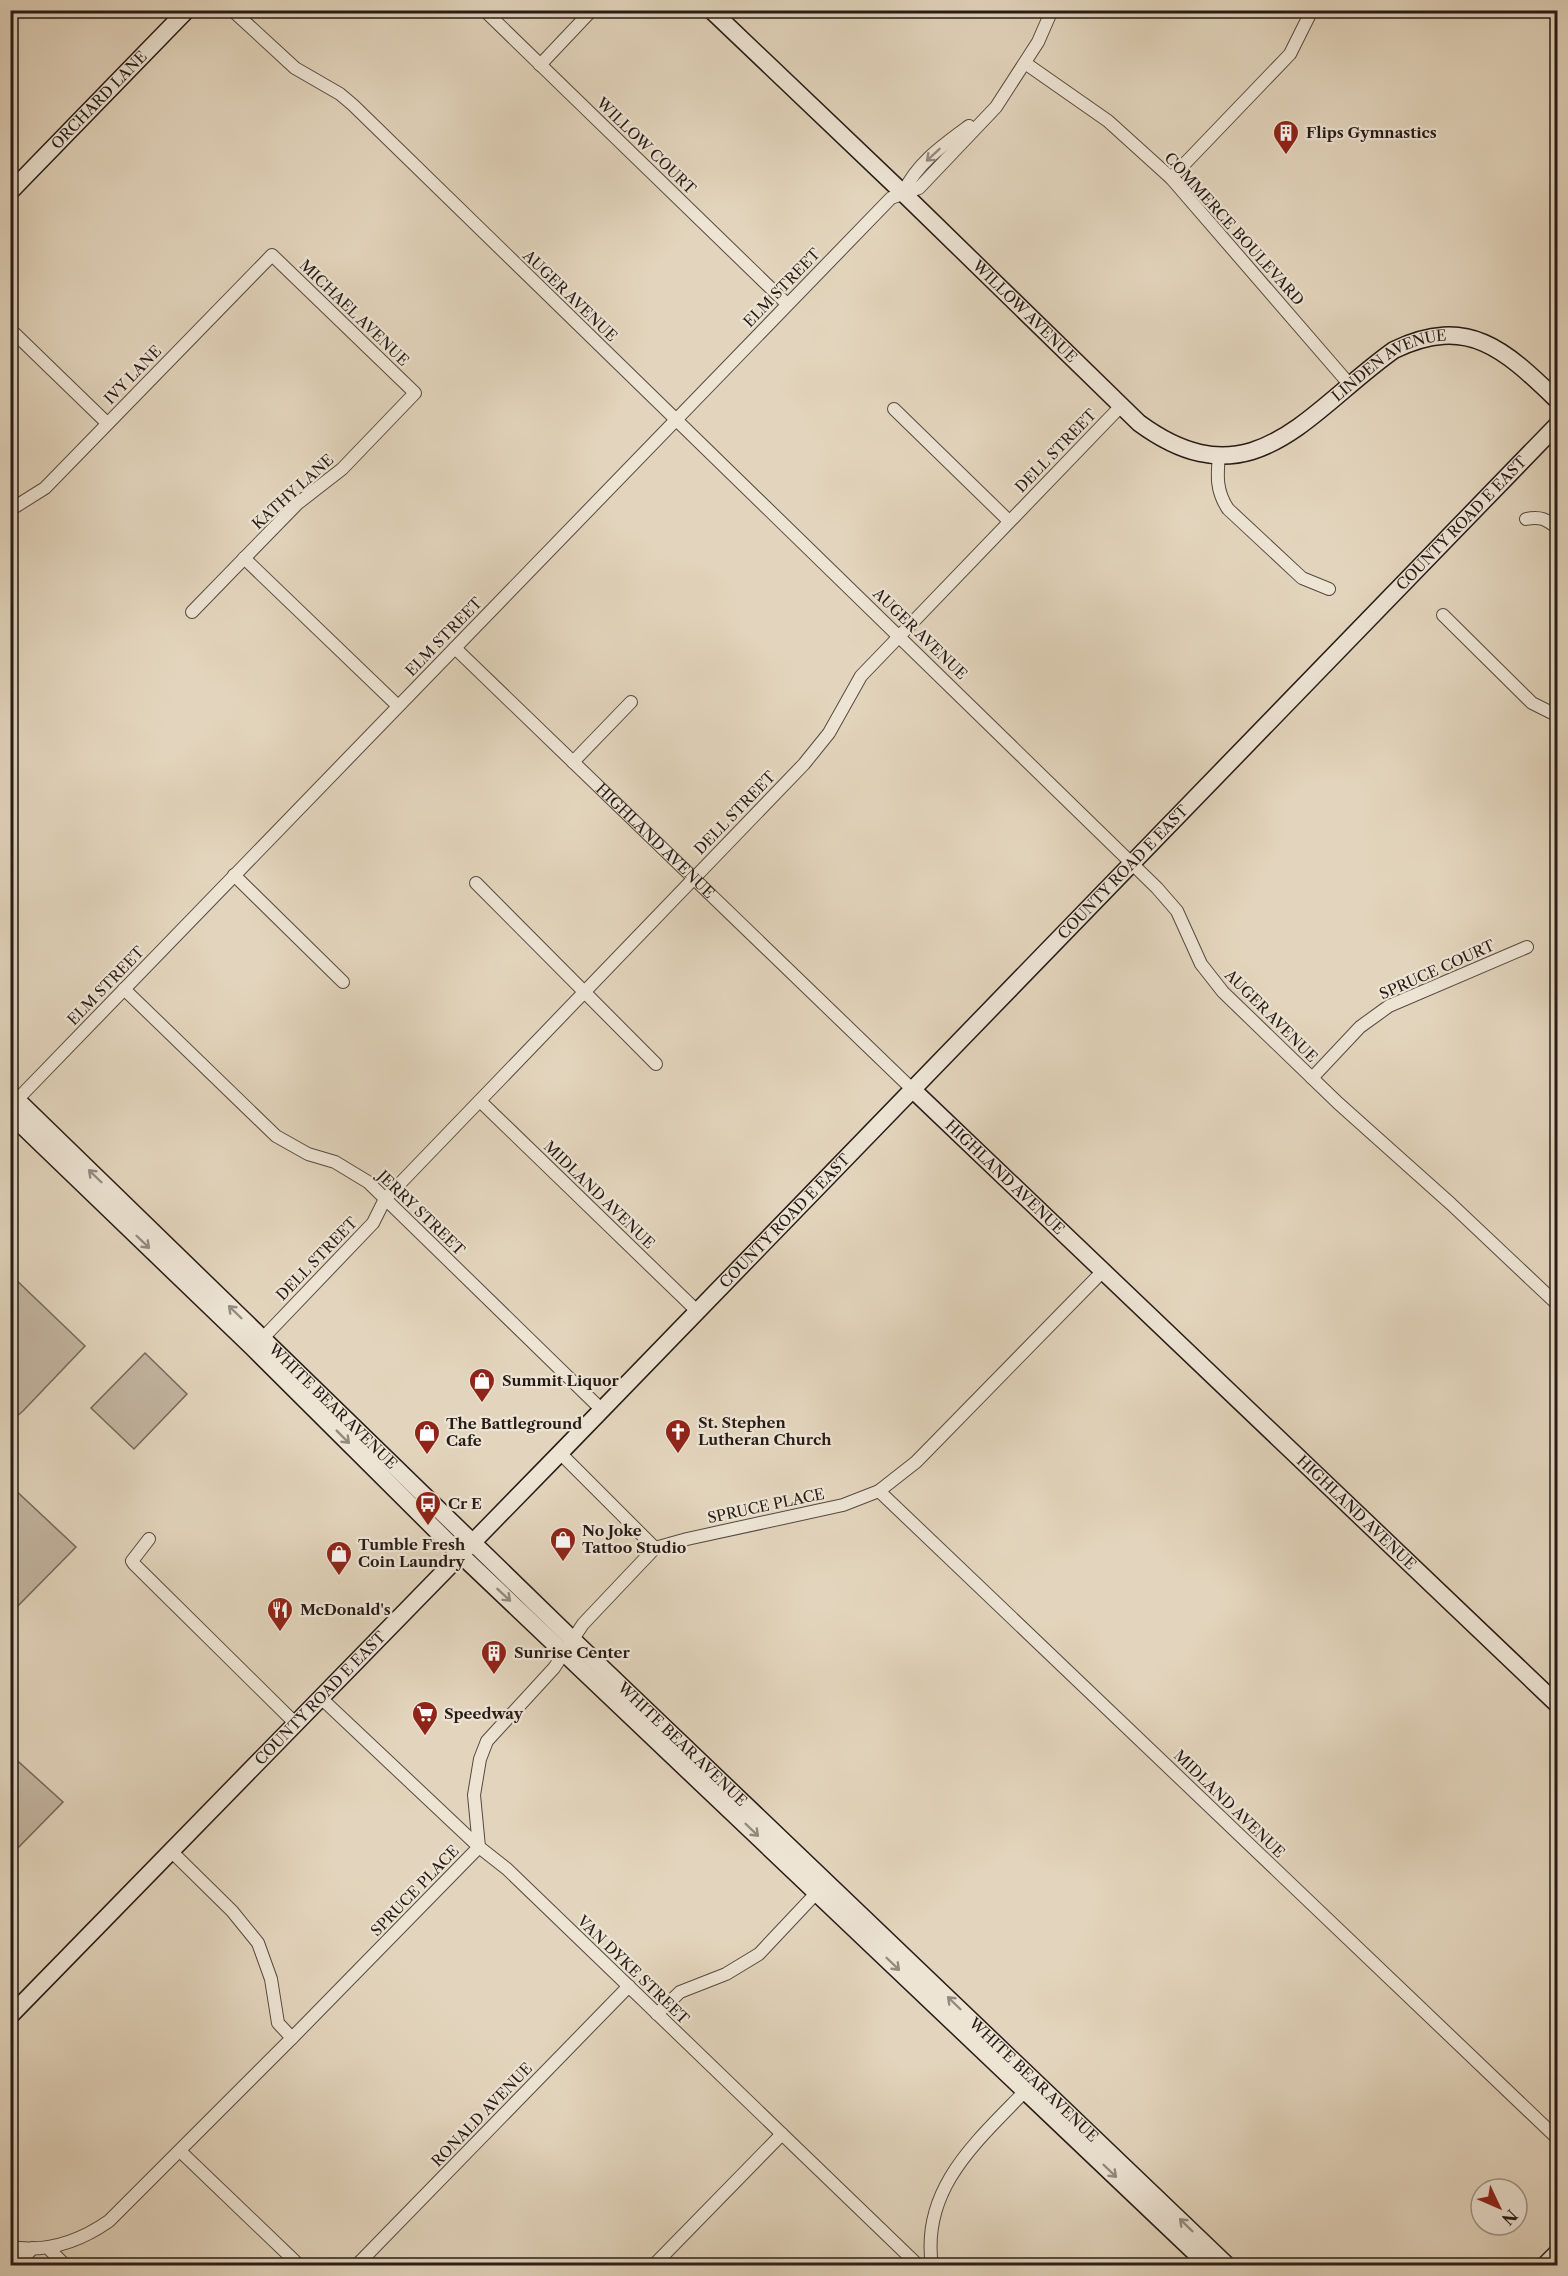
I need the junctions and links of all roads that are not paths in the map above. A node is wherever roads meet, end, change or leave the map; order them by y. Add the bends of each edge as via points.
1 (187, 10) edge
2 (232, 10) edge
3 (484, 10) edge
4 (592, 10) edge
5 (711, 10) edge
6 (1052, 10) edge
7 (1312, 10) edge
8 (1025, 63) junction
9 (540, 65) junction
10 (1171, 178) junction
11 (10, 192) edge
12 (903, 193) junction
13 (272, 255) joint
14 (788, 304) junction
15 (10, 329) edge
16 (1350, 385) junction
17 (415, 393) joint
18 (1557, 401) edge
19 (1121, 406) junction
20 (894, 409) dead end
21 (676, 419) junction
22 (108, 423) junction
23 (1557, 424) edge
24 (1219, 455) junction
25 (10, 510) edge
26 (1526, 519) dead end
27 (1009, 521) junction
28 (1557, 529) edge
29 (244, 558) junction
30 (1329, 589) dead end
31 (192, 612) dead end
32 (1443, 615) dead end
33 (900, 635) junction
34 (454, 648) junction
35 (631, 702) dead end
36 (398, 706) junction
37 (1557, 716) edge
38 (573, 762) junction
39 (1131, 862) junction
40 (234, 875) junction
41 (693, 878) junction
42 (476, 883) dead end
43 (1527, 947) dead end
44 (343, 982) dead end
45 (124, 989) junction
46 (585, 992) junction
47 (656, 1064) dead end
48 (1312, 1078) junction
49 (912, 1089) junction
50 (480, 1101) junction
51 (12, 1103) edge
52 (385, 1199) junction
53 (1102, 1272) junction
54 (1557, 1305) edge
55 (697, 1311) junction
56 (262, 1339) junction
57 (602, 1410) junction
58 (560, 1453) junction
59 (879, 1491) junction
60 (149, 1539) dead end
61 (473, 1542) junction
62 (655, 1548) junction
63 (461, 1555) junction
64 (568, 1645) junction
65 (322, 1699) junction
66 (1557, 1705) edge
67 (296, 1724) junction
68 (479, 1847) junction
69 (171, 1851) junction
70 (822, 1887) junction
71 (629, 1986) junction
72 (657, 2014) junction
73 (10, 2016) edge
74 (292, 2038) junction
75 (1031, 2086) junction
76 (782, 2134) junction
77 (1557, 2139) edge
78 (180, 2151) junction
79 (10, 2247) edge
80 (33, 2248) junction
81 (48, 2248) junction
82 (1557, 2252) edge
83 (16, 2265) edge
84 (66, 2265) edge
85 (300, 2265) edge
86 (356, 2265) edge
87 (653, 2265) edge
88 (920, 2265) edge
89 (932, 2265) edge
90 (1209, 2265) edge
91 (1228, 2265) edge
92 (1544, 2265) edge

1 - 11 main road, ORCHARD LANE
2 - 21 street, AUGER AVENUE via 295,68 353,105
3 - 9 street, WILLOW COURT
4 - 9 street
5 - 12 main road, WILLOW AVENUE
6 - 8 street, ELM STREET
7 - 10 street via 1301,38 1284,61
8 - 10 street, COMMERCE BOULEVARD via 1108,121
8 - 12 street, ELM STREET via 996,106 934,152 910,178
9 - 14 street, WILLOW COURT
10 - 16 street, COMMERCE BOULEVARD
12 - 14 street, ELM STREET via 891,198
12 - 19 main road, WILLOW AVENUE
13 - 17 street, MICHAEL AVENUE
13 - 22 street, IVY LANE
14 - 21 street, ELM STREET
15 - 22 street
16 - 18 main road, LINDEN AVENUE via 1408,343 1458,336 1509,355
16 - 24 main road, LINDEN AVENUE via 1290,435 1256,450
17 - 29 street, KATHY LANE via 342,468 297,504
19 - 24 main road, WILLOW AVENUE via 1168,443
19 - 27 street, DELL STREET
20 - 27 street
21 - 33 street, AUGER AVENUE
21 - 34 street, ELM STREET
22 - 25 street, IVY LANE via 45,488
23 - 39 main road, COUNTY ROAD E EAST
24 - 30 street via 1217,481 1220,498 1228,508 1302,578
26 - 28 street via 1550,521
27 - 33 street, DELL STREET
29 - 31 street, KATHY LANE
29 - 36 street
32 - 37 street via 1532,703
33 - 39 street, AUGER AVENUE
33 - 41 street, DELL STREET via 861,676 817,750
34 - 36 street, ELM STREET
34 - 38 street, HIGHLAND AVENUE
35 - 38 street
36 - 40 street, ELM STREET
38 - 41 street, HIGHLAND AVENUE
39 - 48 street, AUGER AVENUE via 1177,911 1201,964 1223,992
39 - 49 main road, COUNTY ROAD E EAST
40 - 44 street
40 - 45 street, ELM STREET
41 - 46 street, DELL STREET
41 - 49 street, HIGHLAND AVENUE
42 - 46 street
43 - 48 street, SPRUCE COURT via 1389,1006 1371,1017
45 - 51 street, ELM STREET
45 - 52 street, JERRY STREET via 276,1136 352,1171
46 - 47 street
46 - 50 street, DELL STREET
48 - 54 street, AUGER AVENUE
49 - 53 main road, HIGHLAND AVENUE
49 - 55 main road, COUNTY ROAD E EAST
50 - 52 street, DELL STREET
50 - 55 street, MIDLAND AVENUE
56 -> 51 main road, WHITE BEAR AVENUE
51 -> 63 main road, WHITE BEAR AVENUE
52 - 56 street, DELL STREET via 373,1223
52 - 57 street, JERRY STREET
53 - 59 street, SPRUCE PLACE via 916,1462
53 - 66 main road, HIGHLAND AVENUE
55 - 57 main road, COUNTY ROAD E EAST
56 - 61 main road, WHITE BEAR AVENUE
57 - 58 main road, COUNTY ROAD E EAST
58 - 61 main road, COUNTY ROAD E EAST
58 - 62 street
59 - 62 street, SPRUCE PLACE via 843,1505
59 - 77 street, MIDLAND AVENUE
60 - 67 street via 136,1553 134,1564
61 - 63 main road, COUNTY ROAD E EAST
61 - 64 main road, WHITE BEAR AVENUE
62 - 64 street, SPRUCE PLACE
63 -> 64 main road, WHITE BEAR AVENUE
63 - 65 main road, COUNTY ROAD E EAST
64 - 68 street, SPRUCE PLACE via 554,1668 487,1741 474,1795
64 - 70 main road, WHITE BEAR AVENUE
65 - 67 main road, COUNTY ROAD E EAST
65 - 68 street, VAN DYKE STREET
67 - 69 main road, COUNTY ROAD E EAST
68 - 71 street, VAN DYKE STREET
68 - 74 street, SPRUCE PLACE
69 - 73 main road, COUNTY ROAD E EAST
69 - 74 street via 232,1911 258,1943 271,1979 278,2023
70 - 72 street via 759,1954 726,1974 680,1992
70 - 75 main road, WHITE BEAR AVENUE
71 - 72 street, VAN DYKE STREET
71 - 86 street, RONALD AVENUE
72 - 76 street, VAN DYKE STREET
74 - 78 street, SPRUCE PLACE
75 - 89 street via 965,2154 946,2182 933,2219
75 -> 90 main road, WHITE BEAR AVENUE
91 -> 75 main road, WHITE BEAR AVENUE
76 - 87 street
76 - 88 street, VAN DYKE STREET
78 - 81 street, SPRUCE PLACE via 101,2226 76,2241
78 - 85 street
79 - 80 street, SPRUCE PLACE
80 - 81 street, SPRUCE PLACE
80 - 83 street
81 - 84 street
82 - 92 main road

